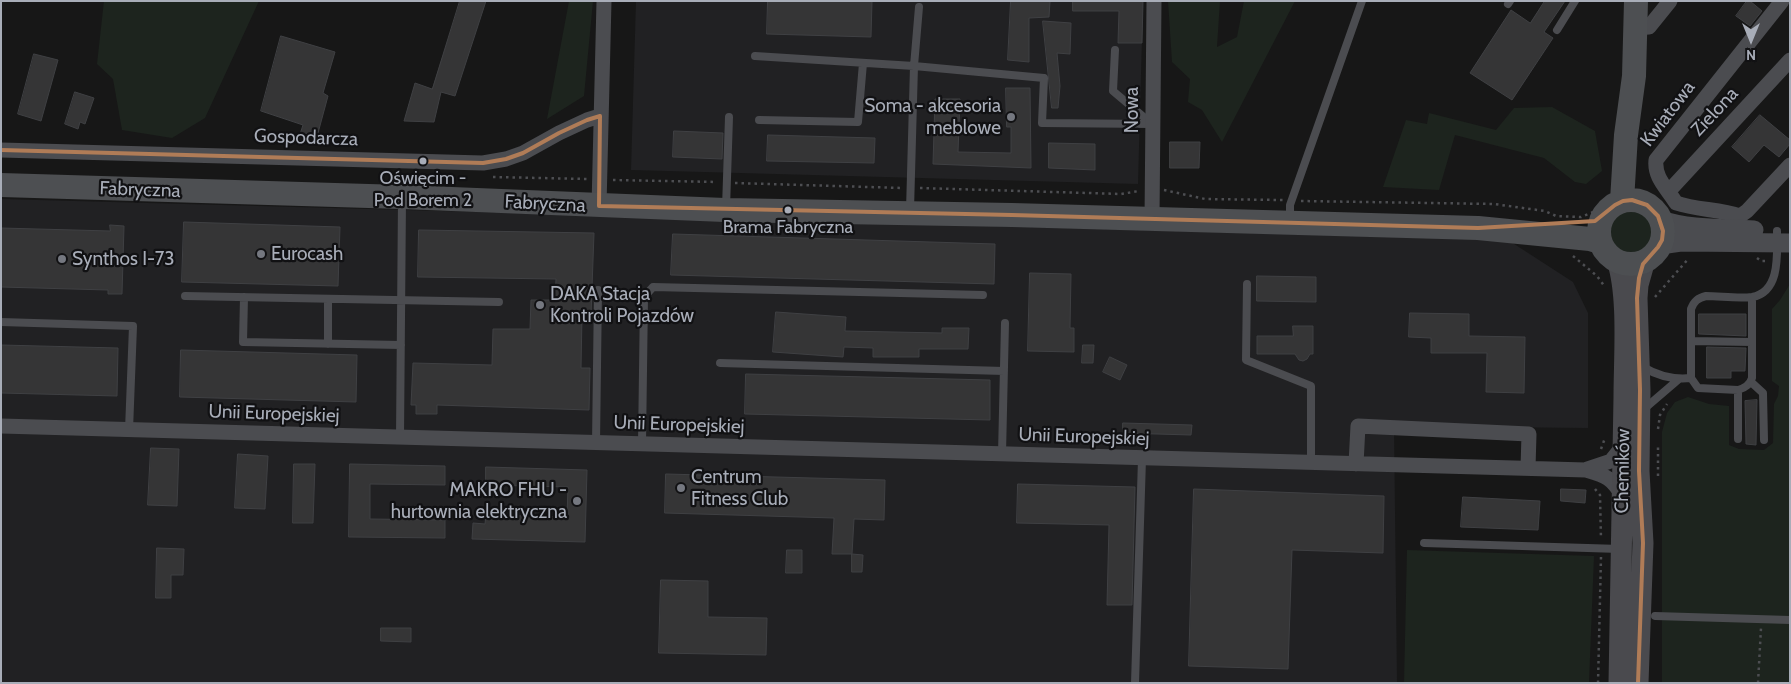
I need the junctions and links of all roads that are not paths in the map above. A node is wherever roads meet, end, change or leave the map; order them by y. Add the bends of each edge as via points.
1 (604, 1) edge
2 (1154, 1) edge
3 (1362, 1) edge
4 (1575, 1) edge
5 (1636, 1) edge
6 (1670, 1) edge
7 (1782, 1) edge
8 (918, 7) dead end
9 (1635, 28) junction
10 (1557, 30) dead end
11 (1114, 50) dead end
12 (754, 56) dead end
13 (1790, 60) edge
14 (863, 63) junction
15 (914, 66) junction
16 (600, 116) junction
17 (729, 118) dead end
18 (759, 120) dead end
19 (1152, 124) junction
20 (1, 150) edge
21 (1790, 165) edge
22 (1, 185) edge
23 (1669, 191) junction
24 (402, 197) junction
25 (1618, 205) junction
26 (599, 206) junction
27 (726, 210) junction
28 (1291, 211) junction
29 (910, 213) junction
30 (1152, 219) junction
31 (1661, 220) junction
32 (1478, 228) junction
33 (1737, 229) junction
34 (1783, 237) edge
35 (1600, 242) junction
36 (1652, 255) junction
37 (1617, 260) junction
38 (1247, 284) dead end
39 (598, 290) dead end
40 (982, 295) dead end
41 (185, 296) dead end
42 (244, 297) junction
43 (1752, 297) junction
44 (328, 299) junction
45 (401, 300) junction
46 (499, 302) dead end
47 (1, 322) edge
48 (1004, 323) dead end
49 (1691, 341) junction
50 (1752, 342) junction
51 (328, 344) junction
52 (401, 345) junction
53 (720, 363) dead end
54 (1639, 364) junction
55 (1004, 371) junction
56 (1691, 378) junction
57 (1679, 379) junction
58 (1751, 382) junction
59 (1738, 390) junction
60 (1640, 414) junction
61 (1, 426) edge
62 (129, 430) junction
63 (400, 437) junction
64 (1738, 439) dead end
65 (1764, 440) dead end
66 (596, 443) junction
67 (642, 444) junction
68 (1623, 446) junction
69 (1002, 454) junction
70 (1142, 458) junction
71 (1310, 463) junction
72 (1356, 464) junction
73 (1528, 468) junction
74 (1586, 470) junction
75 (1623, 496) junction
76 (1424, 543) dead end
77 (1622, 549) junction
78 (1654, 616) dead end
79 (1790, 620) edge
80 (1135, 683) edge
81 (1619, 683) edge
82 (1638, 683) edge

1 - 16 street
2 - 19 street, Nowa
3 - 28 lane
4 - 10 lane
5 - 9 main road
6 - 9 street via 1650,27
7 - 23 street, Kwiatowa via 1656,160 1658,178
8 - 15 lane
9 - 25 main road via 1638,167
11 - 19 lane via 1113,91
12 - 14 lane
13 - 23 street, Zielona
14 - 15 lane
14 - 18 lane via 858,122
15 - 19 lane via 1044,78 1042,123
15 - 29 lane
16 - 20 street, Gospodarcza via 515,156 483,163
16 - 26 street
17 - 27 lane
19 - 30 street, Nowa
21 - 33 street via 1747,211
22 - 24 main road, Fabryczna
23 - 33 street, Kwiatowa via 1676,203 1730,213
24 - 26 main road, Fabryczna
24 - 45 lane
25 - 31 main road via 1650,206
25 - 32 main road, Fabryczna via 1581,223
25 - 35 main road via 1600,230
26 - 27 main road, Fabryczna
27 - 29 main road, Fabryczna
28 - 30 main road, Fabryczna
28 - 32 main road, Fabryczna
29 - 30 main road, Fabryczna
31 - 33 street via 1684,226
31 - 36 main road via 1662,240
32 - 35 main road, Fabryczna
33 - 34 street
33 - 36 street via 1674,242
34 - 43 lane via 1775,274 1766,290
35 - 37 main road
36 - 37 main road via 1631,263
36 - 54 main road, Chemików via 1638,285
37 - 68 main road, Chemików via 1624,316
38 - 71 lane via 1246,360 1311,386
39 - 66 lane
40 - 67 lane via 653,287 644,296
41 - 42 lane
42 - 44 lane
42 - 51 lane via 243,342
43 - 49 lane via 1699,297 1691,309
43 - 50 lane
44 - 45 lane
44 - 51 lane
45 - 46 lane
45 - 52 lane
47 - 62 lane via 133,326
48 - 55 lane
49 - 50 lane
49 - 56 lane
50 - 58 lane
51 - 52 lane
52 - 63 lane
53 - 55 lane
54 - 57 lane via 1653,373
54 - 60 main road, Chemików
55 - 69 lane
56 - 57 lane
56 - 59 lane via 1698,388
57 - 60 lane
58 - 59 lane
58 - 65 lane via 1763,394
59 - 64 lane
60 - 82 main road, Chemików via 1643,543
61 - 62 street, Unii Europejskiej
62 - 63 street, Unii Europejskiej
63 - 66 street, Unii Europejskiej
66 - 67 street, Unii Europejskiej
67 - 69 street, Unii Europejskiej
68 - 74 street, Unii Europejskiej via 1611,461
68 - 75 main road, Chemików
69 - 70 street, Unii Europejskiej
70 - 71 street, Unii Europejskiej
70 - 80 lane
71 - 72 street, Unii Europejskiej
72 - 73 street, Unii Europejskiej
72 - 73 street via 1358,426 1529,434
73 - 74 street, Unii Europejskiej
74 - 75 street, Unii Europejskiej via 1609,477
75 - 77 main road, Chemików
76 - 77 lane
77 - 81 main road, Chemików
78 - 79 lane

